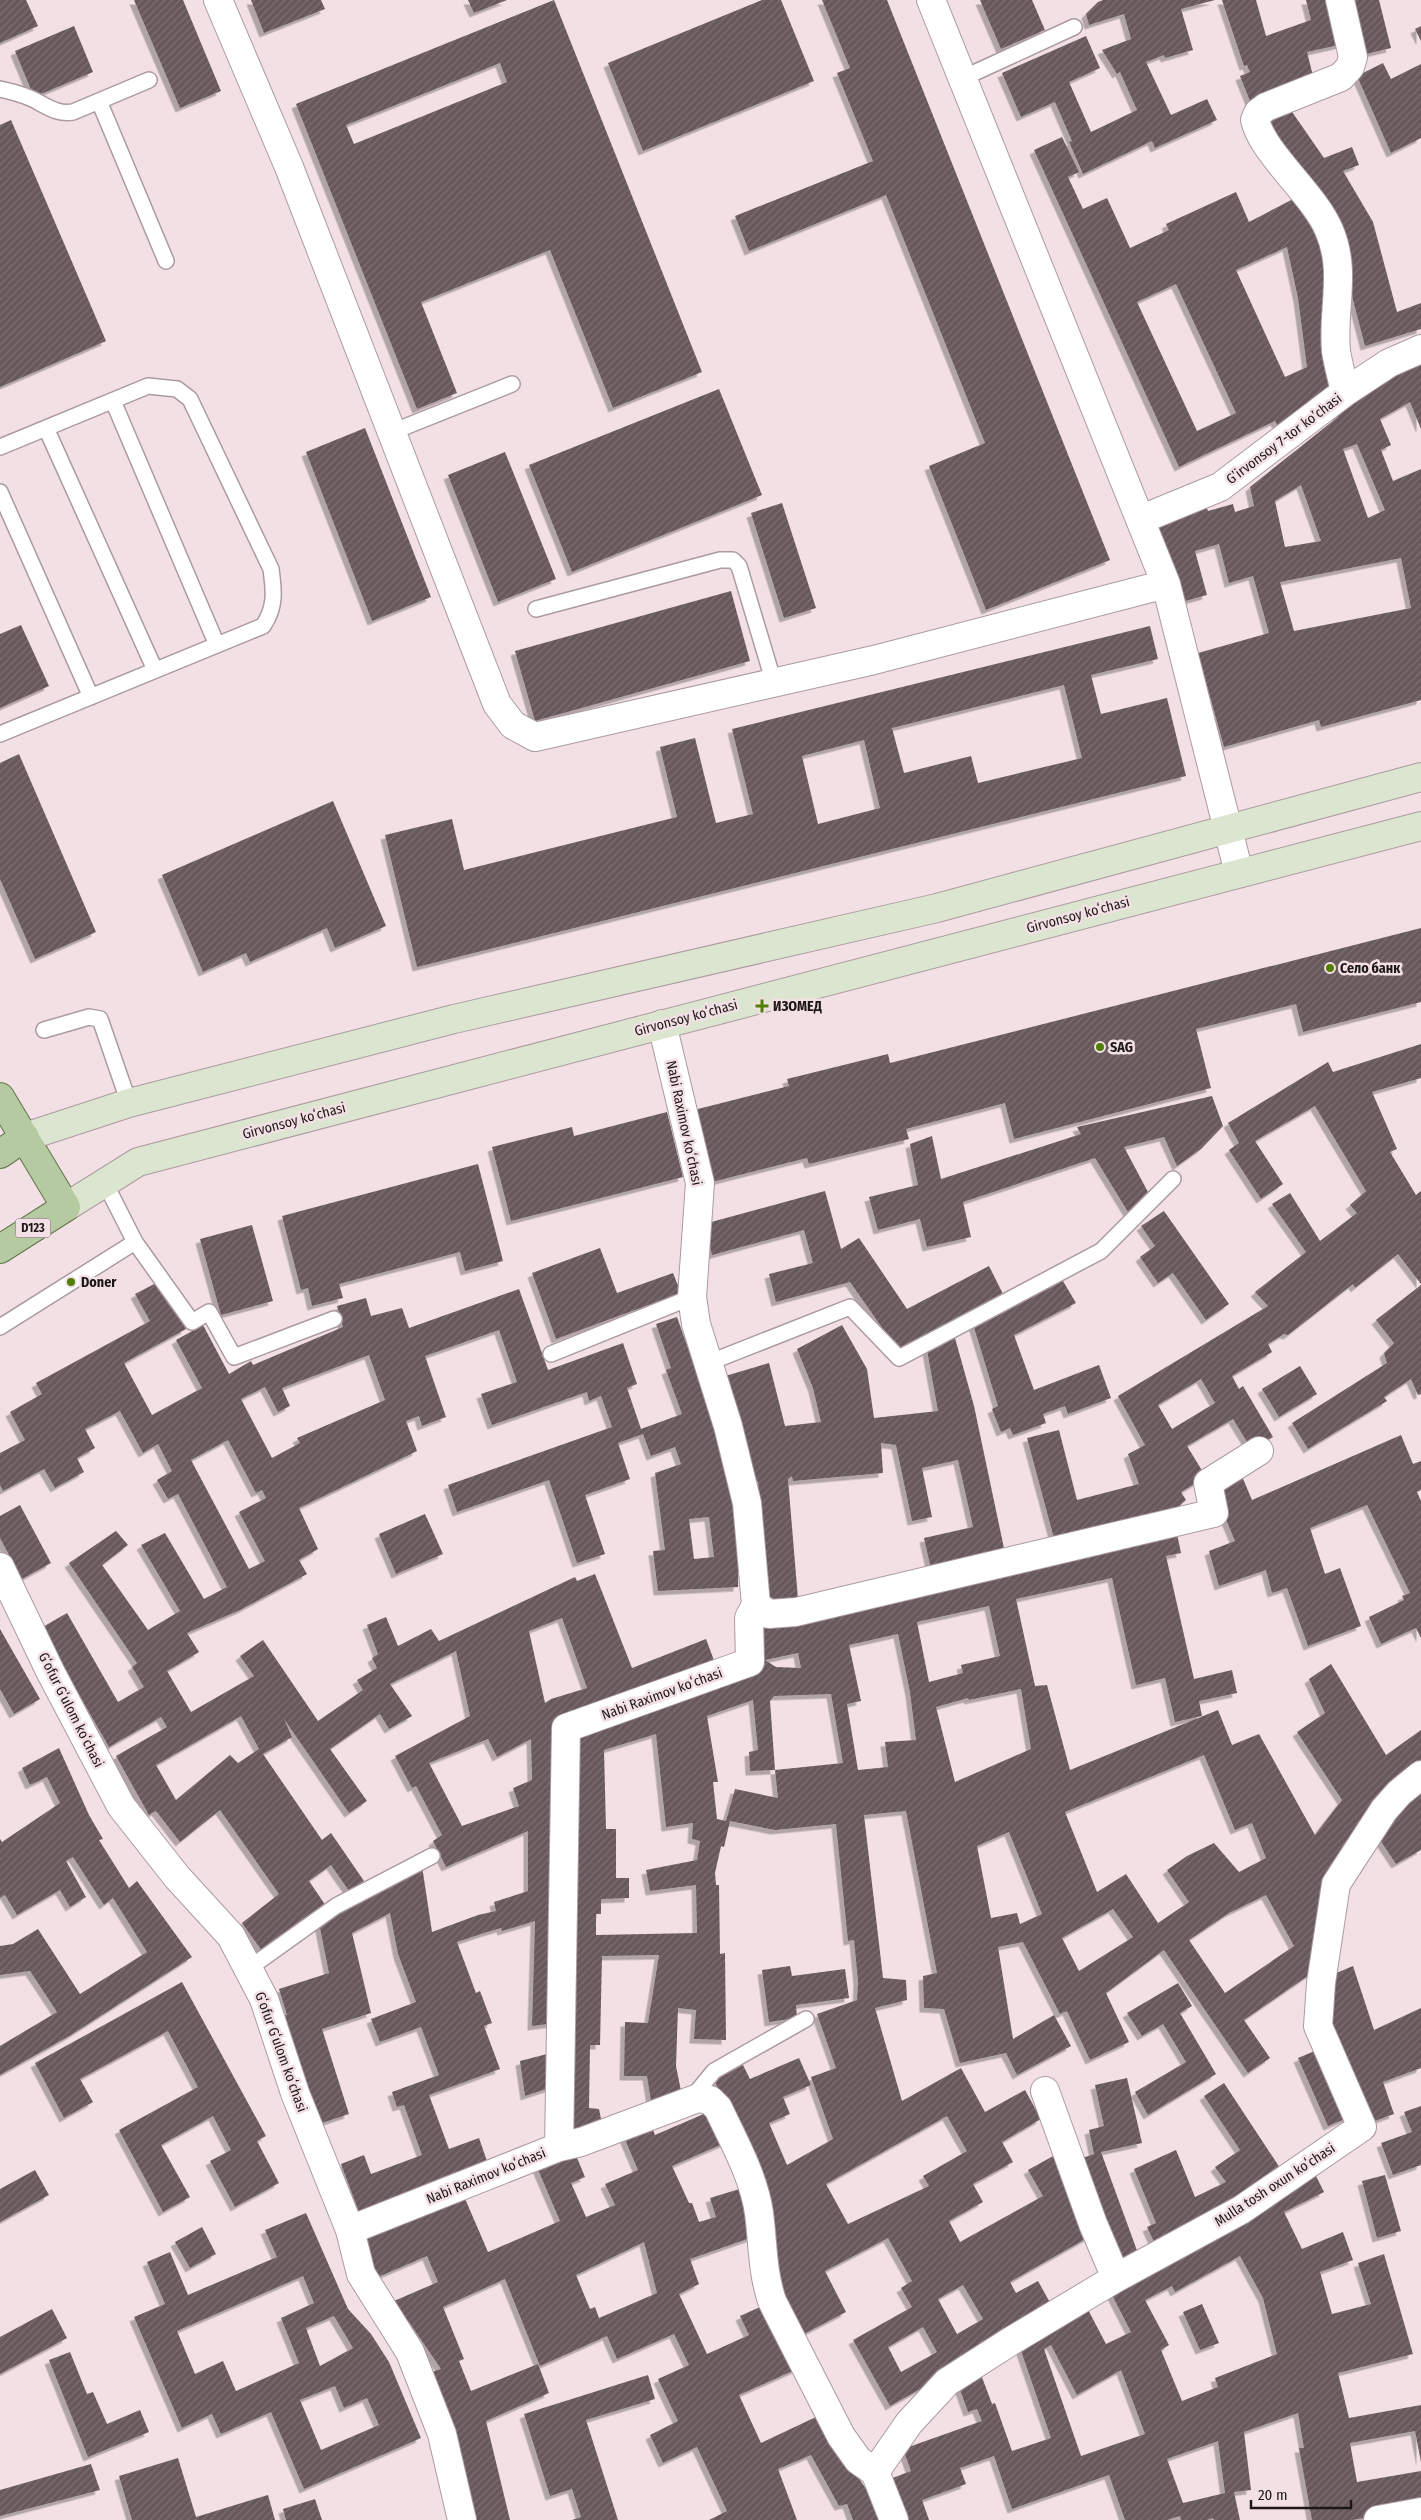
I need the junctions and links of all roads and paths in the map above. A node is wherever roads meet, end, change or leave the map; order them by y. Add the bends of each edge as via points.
1 (218, 0) edge
2 (931, 0) edge
3 (1340, 0) edge
4 (1074, 27) dead end
5 (963, 78) junction
6 (149, 80) dead end
7 (0, 89) edge
8 (99, 101) junction
9 (166, 261) dead end
10 (1421, 349) edge
11 (512, 384) dead end
12 (1345, 392) junction
13 (113, 400) junction
14 (46, 428) junction
15 (392, 432) junction
16 (0, 447) edge
17 (0, 492) edge
18 (1142, 519) junction
19 (1166, 584) junction
20 (536, 609) dead end
21 (217, 645) junction
22 (155, 670) junction
23 (774, 683) junction
24 (91, 697) junction
25 (0, 734) edge
26 (1421, 777) edge
27 (1421, 826) edge
28 (1229, 828) junction
29 (1238, 873) junction
30 (662, 1024) junction
31 (44, 1030) dead end
32 (0, 1097) edge
33 (130, 1103) junction
34 (25, 1137) junction
35 (0, 1154) edge
36 (1173, 1179) dead end
37 (105, 1183) junction
38 (66, 1207) junction
39 (135, 1242) junction
40 (0, 1250) edge
41 (692, 1297) junction
42 (334, 1319) dead end
43 (0, 1327) edge
44 (551, 1354) dead end
45 (708, 1363) junction
46 (1259, 1451) dead end
47 (0, 1567) edge
48 (756, 1605) junction
49 (1421, 1775) edge
50 (432, 1856) dead end
51 (248, 1969) junction
52 (806, 2019) dead end
53 (1045, 2091) dead end
54 (689, 2101) junction
55 (559, 2147) junction
56 (350, 2230) junction
57 (1116, 2278) junction
58 (874, 2472) junction
59 (1421, 2512) edge
60 (462, 2520) edge
61 (894, 2520) edge
62 (1378, 2520) edge

1 - 15 street via 289,167
2 - 5 street
3 - 12 street via 1352,52 1350,67 1341,77 1266,107 1255,120 1266,144 1308,196 1329,230 1337,258 1336,350
4 - 5 lane
5 - 18 street
6 - 8 lane
7 - 8 lane via 30,98 64,114
8 - 9 lane
10 - 12 street, Gʼirvonsoy 7-tor koʼchasi via 1389,363
11 - 15 lane
12 - 18 street, Gʼirvonsoy 7-tor koʼchasi via 1220,488
13 - 14 lane
13 - 21 lane
13 - 21 lane via 148,386 178,390 190,399 271,569 275,596 263,626
14 - 16 lane
14 - 22 lane
15 - 23 street via 497,704 513,725 535,737
17 - 24 lane
18 - 19 street
19 - 23 street
19 - 28 street
20 - 23 lane via 720,560 733,560 739,566
21 - 22 lane
22 - 24 lane
24 - 25 lane
26 - 28 main road
27 - 29 main road, Girvonsoy koʻchasi
28 - 29 street
28 - 33 main road via 937,908 454,1019
29 - 30 main road, Girvonsoy koʻchasi
30 - 37 main road, Girvonsoy koʻchasi via 138,1162
30 - 41 street, Nabi Raximov koʻchasi via 700,1183
31 - 33 lane via 89,1017 100,1019
32 - 34 main road
33 - 34 main road
34 - 35 main road
34 - 38 main road
36 - 45 lane via 1101,1251 899,1358 850,1307
37 - 38 main road, Girvonsoy koʻchasi
37 - 39 lane
38 - 40 main road, Girvonsoy koʻchasi / D123
39 - 42 lane via 192,1322 208,1312 234,1357
39 - 43 lane
41 - 44 lane
41 - 45 street, Nabi Raximov koʻchasi
45 - 48 street, Nabi Raximov koʻchasi via 747,1503
46 - 48 street via 1208,1483 1214,1513 796,1612 769,1614
47 - 51 street, Gʻofur Gʻulom koʻchasi via 121,1806 177,1877 231,1936
48 - 55 street, Nabi Raximov koʻchasi via 749,1618 750,1662 566,1728
49 - 57 street, Mulla tosh oxun koʻchasi via 1398,1793 1384,1810 1336,1884 1318,2026 1362,2127 1241,2210
50 - 51 lane via 336,1906
51 - 56 street, Gʻofur Gʻulom koʻchasi via 264,1999 295,2093
52 - 54 lane via 714,2071
53 - 57 street
54 - 55 street via 581,2142
54 - 58 street via 698,2098 710,2100 718,2108 750,2181 759,2212 764,2277 772,2301 841,2436 858,2460
55 - 56 street, Nabi Raximov koʻchasi
56 - 60 street, Gʻofur Gʻulom koʻchasi via 361,2274 410,2352 442,2434
57 - 58 street, Mulla tosh oxun koʻchasi via 947,2382 909,2423
58 - 61 street
59 - 62 street

